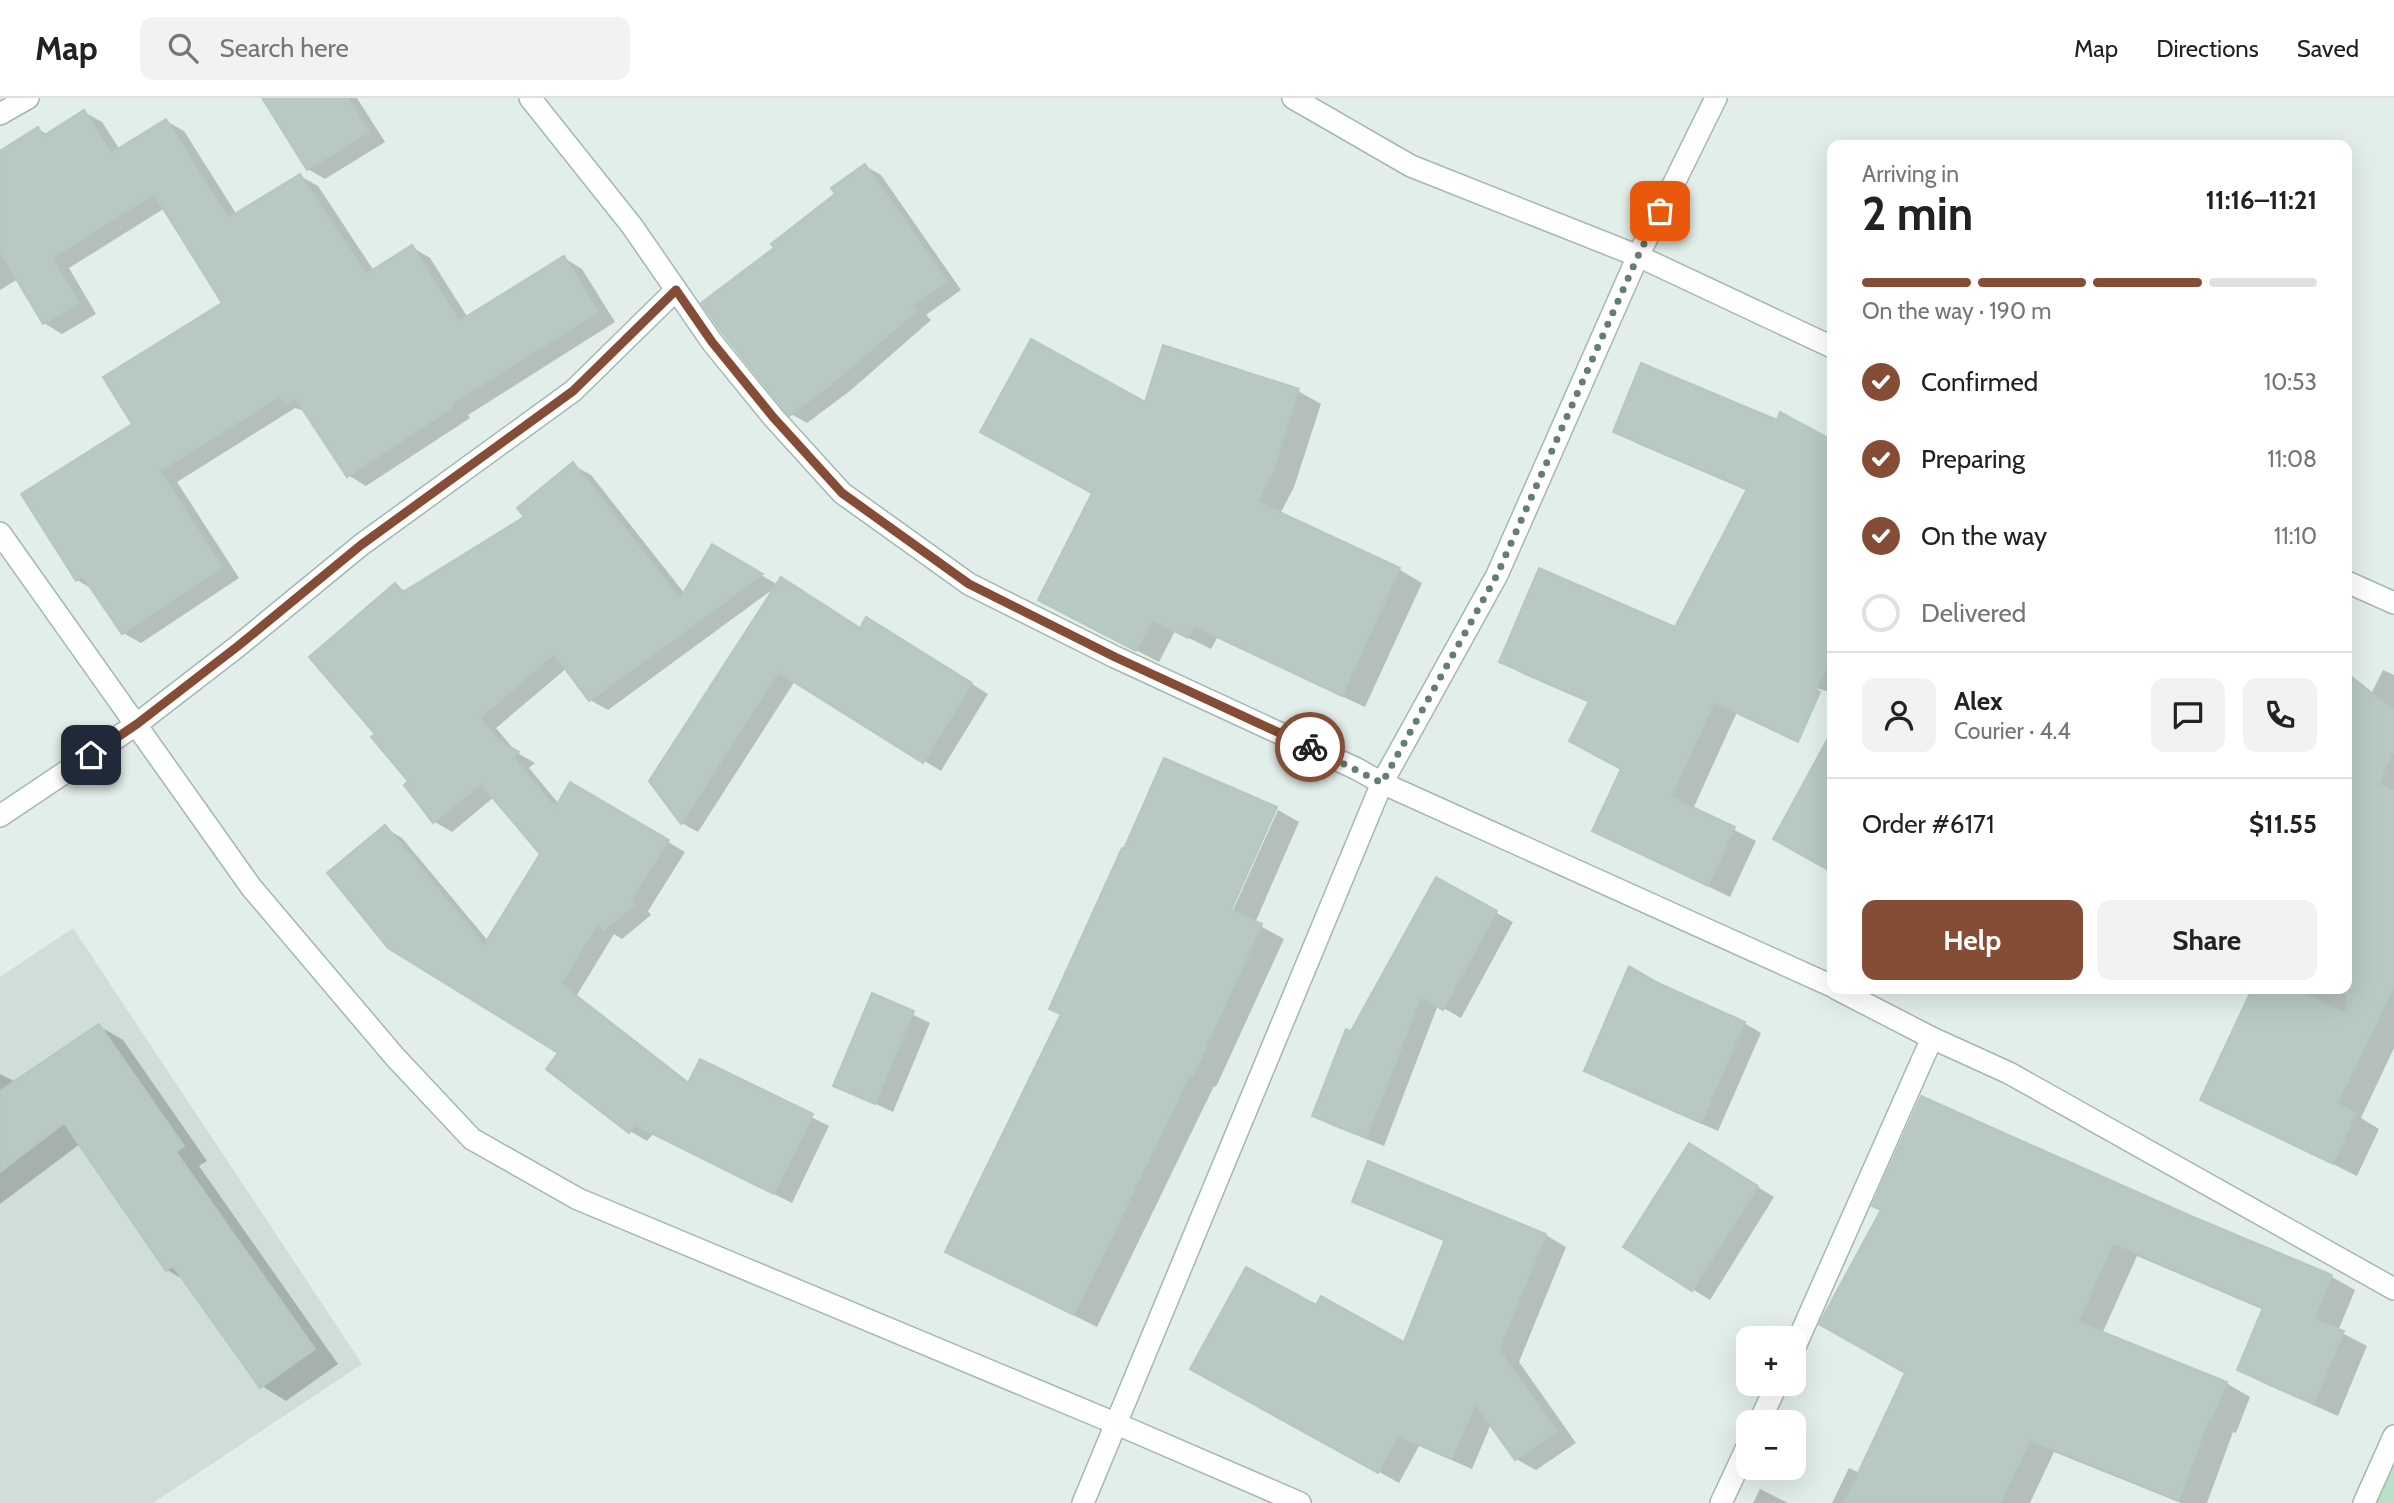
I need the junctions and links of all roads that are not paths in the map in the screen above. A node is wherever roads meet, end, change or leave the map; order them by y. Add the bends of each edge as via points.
1 (28, 98) edge
2 (530, 98) edge
3 (1293, 98) edge
4 (1716, 98) edge
5 (0, 114) edge
6 (1638, 256) junction
7 (676, 290) junction
8 (1827, 345) edge
9 (0, 533) edge
10 (2352, 584) edge
11 (2394, 603) edge
12 (137, 724) junction
13 (1382, 783) junction
14 (0, 816) edge
15 (1827, 984) edge
16 (1847, 994) edge
17 (1932, 1038) junction
18 (2394, 1289) edge
19 (1804, 1326) edge
20 (1117, 1424) junction
21 (2394, 1436) edge
22 (1736, 1471) edge
23 (1083, 1503) edge
24 (1300, 1503) edge
25 (1721, 1503) edge
26 (2364, 1503) edge

1 - 5 street
2 - 7 street via 632,226
3 - 6 street via 1411,166
4 - 6 street
6 - 8 street
6 - 13 street via 1497,575
7 - 12 street via 573,391 361,545
7 - 13 street via 764,406 842,493 969,584
9 - 12 street
10 - 11 street
12 - 14 street
12 - 20 street via 251,887 472,1139 578,1199
13 - 15 street
13 - 20 street
16 - 17 street
17 - 18 street via 2009,1073
17 - 19 street
20 - 23 street
20 - 24 street
21 - 26 street
22 - 25 street

